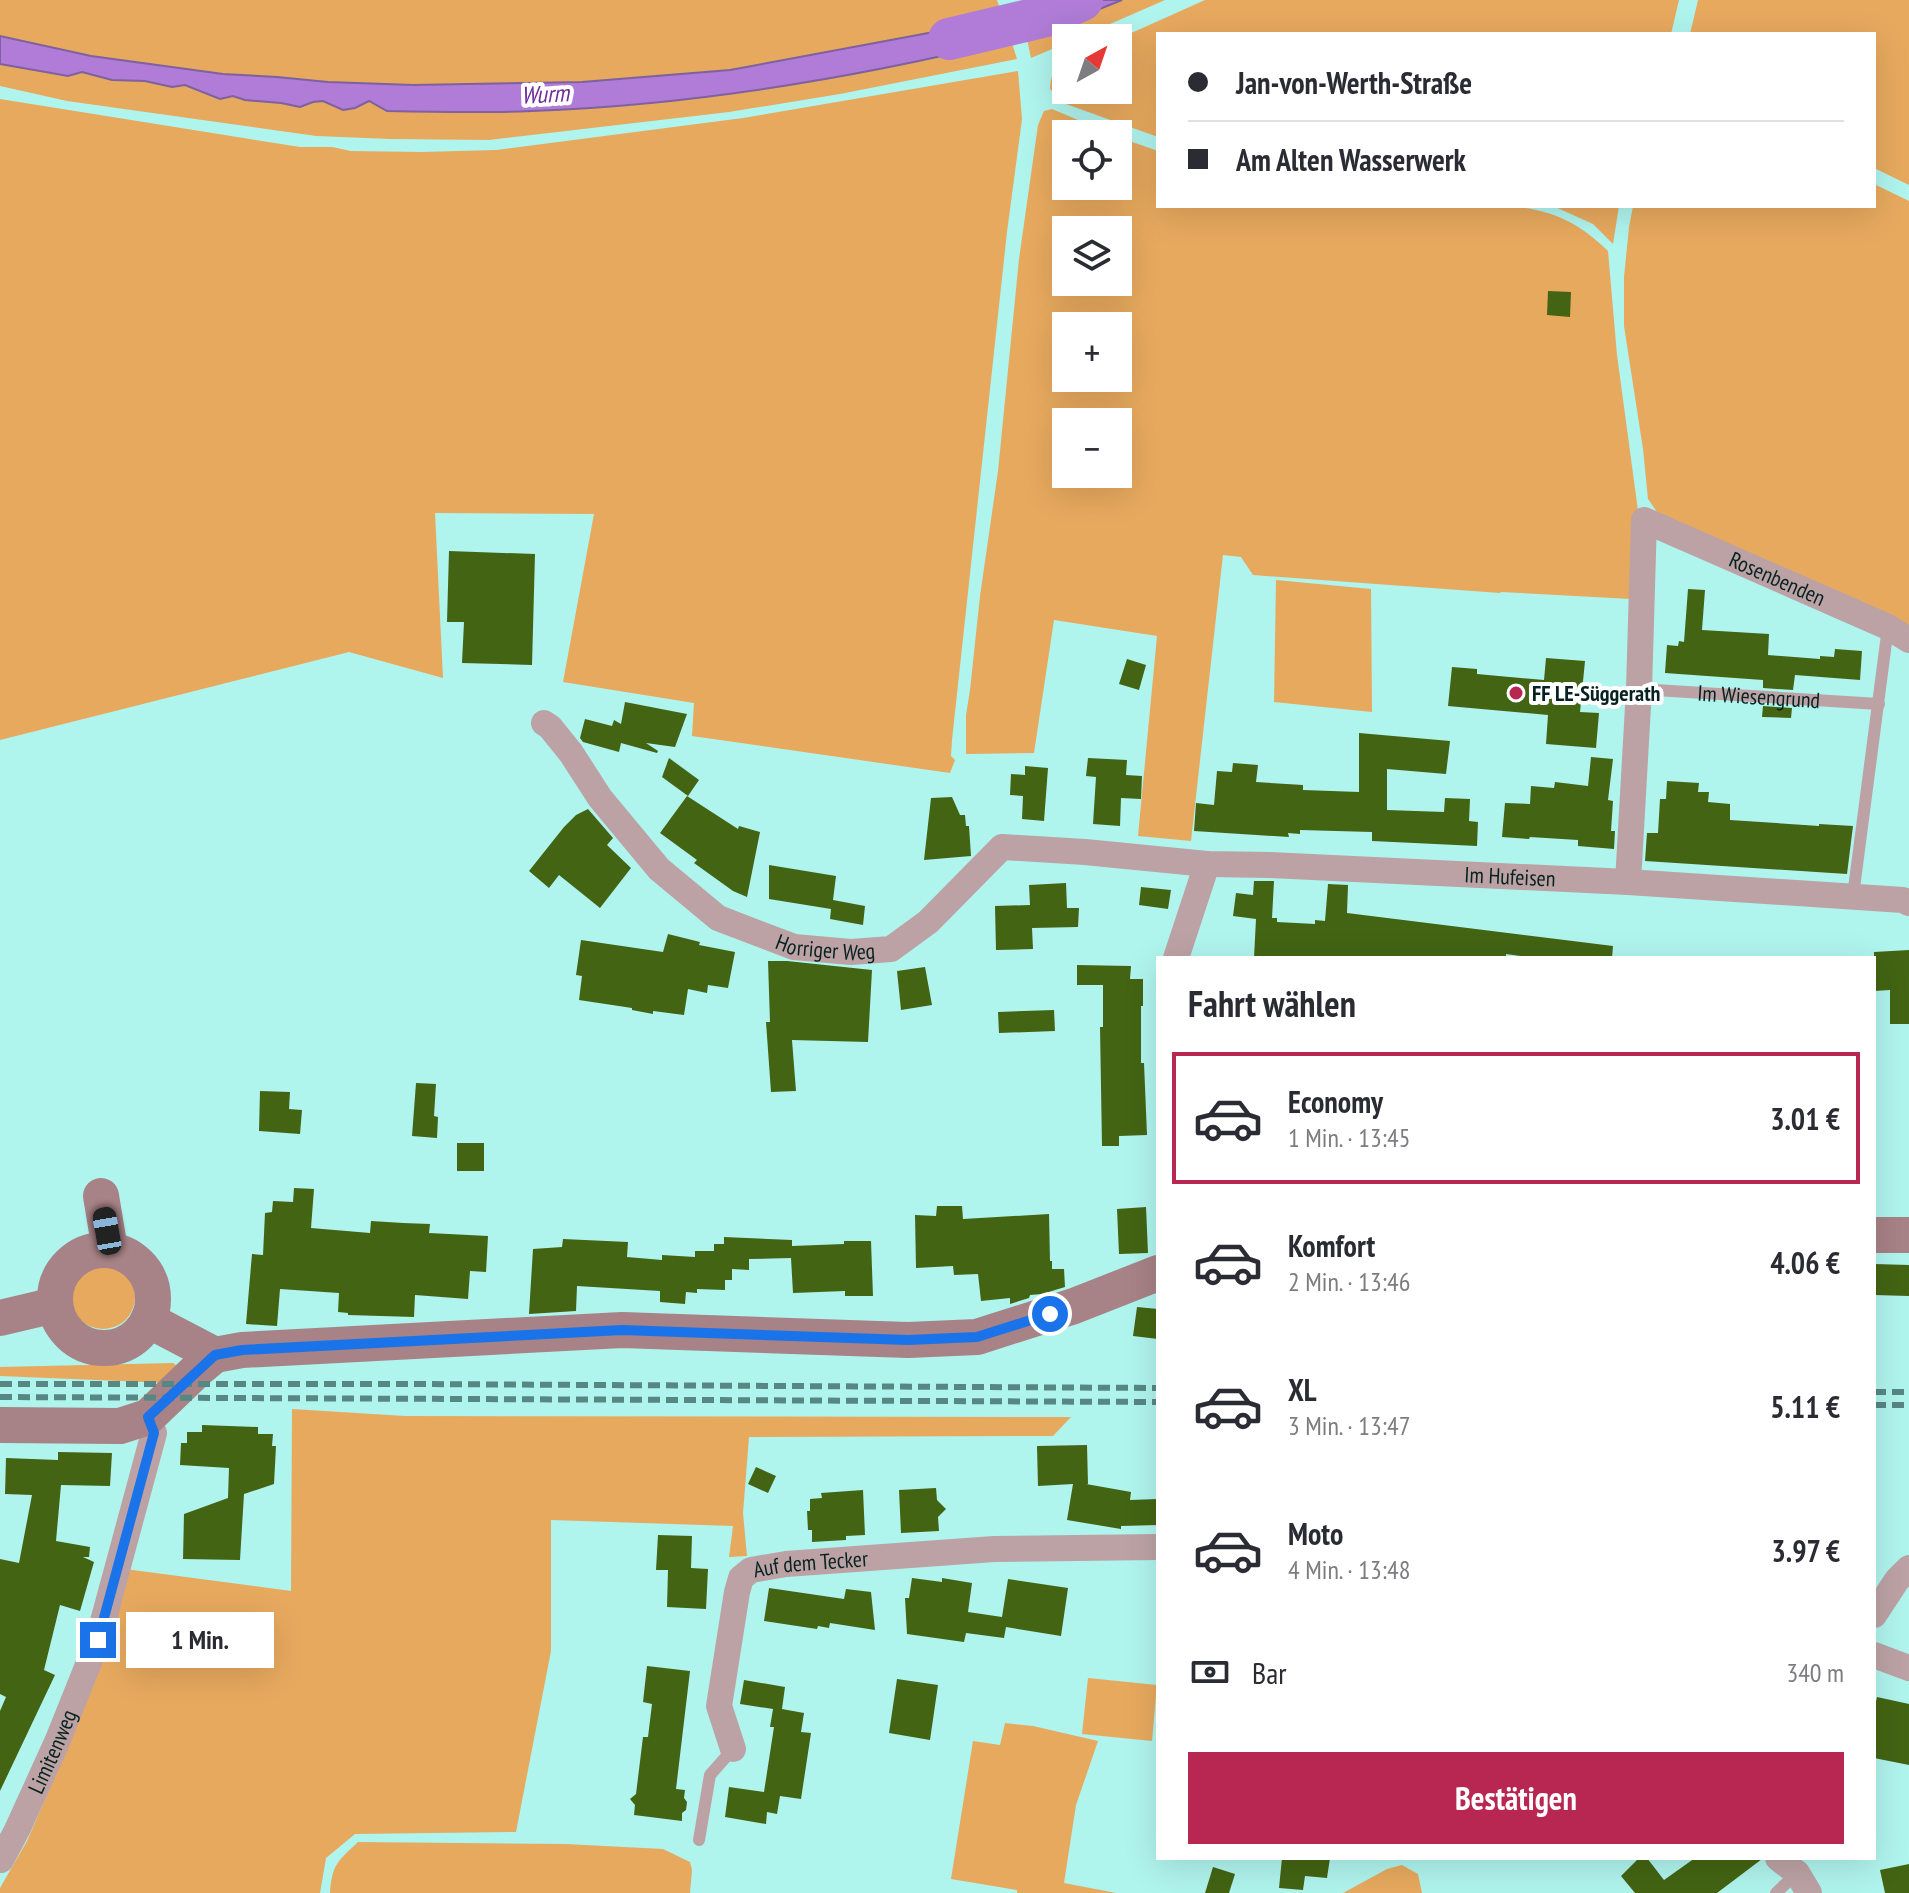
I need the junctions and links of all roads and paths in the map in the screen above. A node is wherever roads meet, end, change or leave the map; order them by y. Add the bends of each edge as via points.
1 (1898, 634) edge
2 (1639, 689) junction
3 (1879, 704) junction
4 (544, 723) dead end
5 (1207, 864) junction
6 (1628, 882) junction
7 (1853, 896) junction
8 (1909, 903) edge
9 (1177, 956) edge
10 (101, 1196) dead end
11 (1876, 1235) edge
12 (1909, 1235) edge
13 (110, 1250) junction
14 (1156, 1274) edge
15 (55, 1305) junction
16 (0, 1318) edge
17 (148, 1320) junction
18 (206, 1363) junction
19 (148, 1417) junction
20 (0, 1425) edge
21 (1156, 1547) edge
22 (1909, 1568) edge
23 (1876, 1612) edge
24 (1876, 1656) edge
25 (1909, 1668) edge
26 (733, 1749) joint
27 (699, 1840) dead end
28 (1, 1860) edge
29 (1797, 1870) edge
30 (1776, 1893) edge

1 - 2 street, Rosenbenden via 1644,520
1 - 3 lane
2 - 3 lane, Im Wiesengrund
2 - 6 street
3 - 7 lane
4 - 5 street, Horriger Weg via 659,869 718,918 794,947 891,949 928,922 1002,847
5 - 6 street, Im Hufeisen
5 - 9 street
6 - 7 street, Im Hufeisen
7 - 8 street, Im Hufeisen
10 - 13 main road
11 - 12 main road
13 - 15 main road via 73,1261 57,1285
13 - 17 main road via 125,1254 146,1275 153,1298
14 - 18 main road via 977,1337 908,1340 622,1330 242,1350
15 - 16 main road
15 - 17 main road via 60,1321 87,1345 112,1347 127,1341
17 - 18 main road
18 - 19 main road
19 - 20 main road via 120,1426
19 - 28 street, Limitenweg via 154,1433 98,1640
21 - 26 street, Auf dem Tecker via 994,1549 751,1570 741,1578 737,1592 719,1706
22 - 23 street
24 - 25 street
26 - 27 lane, Auf dem Tecker via 710,1775
29 - 30 lane

